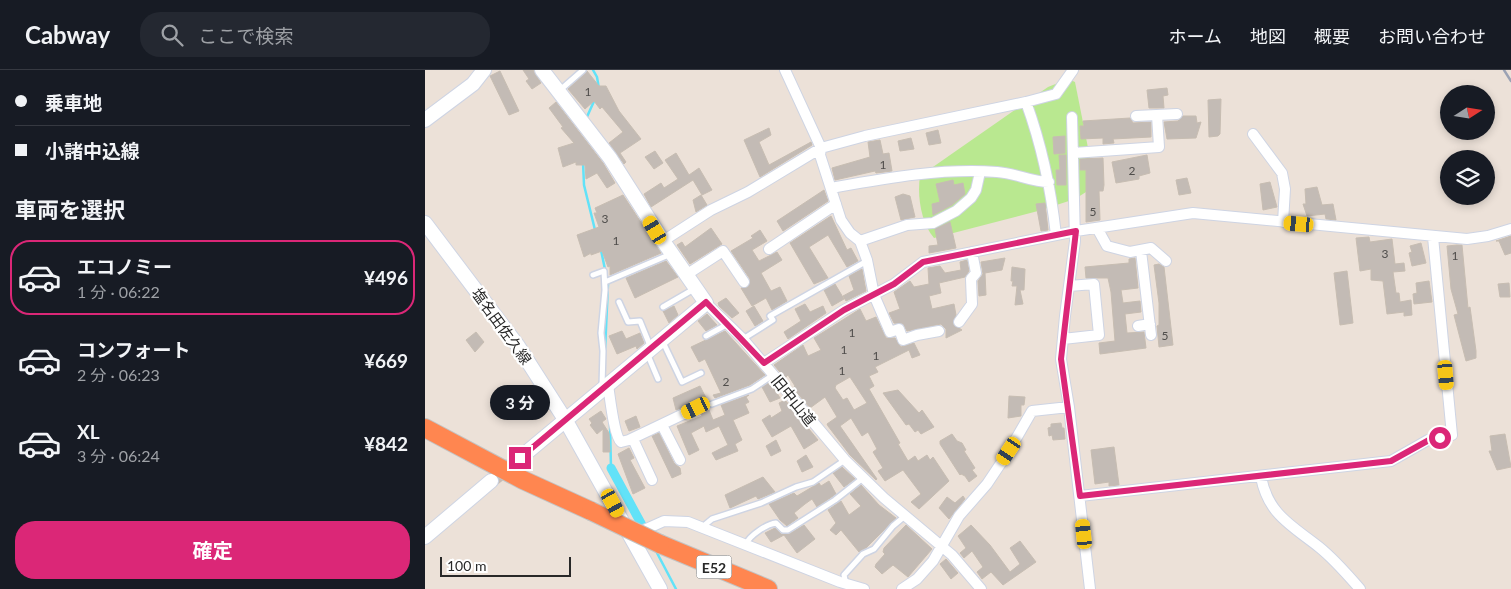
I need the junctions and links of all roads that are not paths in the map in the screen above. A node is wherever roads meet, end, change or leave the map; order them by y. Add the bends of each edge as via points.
1 (484, 70) edge
2 (542, 70) edge
3 (583, 70) edge
4 (785, 70) edge
5 (1073, 70) edge
6 (559, 92) junction
7 (1026, 102) junction
8 (1177, 114) dead end
9 (1157, 115) junction
10 (1136, 116) dead end
11 (1073, 117) dead end
12 (425, 120) edge
13 (1253, 134) dead end
14 (821, 148) junction
15 (1073, 153) junction
16 (980, 172) junction
17 (1049, 182) junction
18 (831, 188) junction
19 (836, 204) junction
20 (1283, 222) junction
21 (425, 223) edge
22 (1097, 228) junction
23 (1511, 229) edge
24 (1076, 231) junction
25 (1056, 235) junction
26 (1433, 237) junction
27 (860, 240) junction
28 (663, 242) junction
29 (769, 249) dead end
30 (1141, 251) junction
31 (972, 252) junction
32 (671, 254) junction
33 (867, 260) junction
34 (1166, 261) dead end
35 (593, 275) dead end
36 (686, 275) junction
37 (605, 282) junction
38 (744, 282) dead end
39 (1069, 286) junction
40 (695, 289) junction
41 (874, 295) junction
42 (619, 302) dead end
43 (706, 302) junction
44 (663, 307) dead end
45 (959, 322) dead end
46 (728, 324) junction
47 (1138, 326) dead end
48 (939, 331) dead end
49 (706, 336) dead end
50 (662, 339) junction
51 (743, 339) junction
52 (1063, 339) junction
53 (649, 351) junction
54 (764, 363) junction
55 (701, 374) dead end
56 (773, 375) junction
57 (658, 379) dead end
58 (605, 387) junction
59 (711, 404) dead end
60 (696, 408) dead end
61 (1069, 408) junction
62 (566, 421) junction
63 (662, 425) junction
64 (425, 428) edge
65 (633, 439) junction
66 (520, 458) tunnel mouth
67 (680, 460) dead end
68 (845, 460) junction
69 (1261, 477) junction
70 (863, 478) junction
71 (652, 480) dead end
72 (491, 481) tunnel mouth
73 (1080, 496) junction
74 (905, 516) junction
75 (705, 528) junction
76 (631, 536) junction
77 (425, 537) edge
78 (746, 544) junction
79 (943, 547) junction
80 (847, 584) junction
81 (660, 589) edge
82 (768, 589) edge
83 (864, 589) edge
84 (901, 589) edge
85 (981, 589) edge
86 (1090, 589) edge
87 (1360, 589) edge

1 - 12 main road via 473,84
2 - 6 main road, 旧中山道
3 - 6 lane
4 - 14 street
5 - 7 street via 1056,94
6 - 28 main road, 旧中山道 via 610,158
7 - 14 street
7 - 17 street
8 - 9 street
9 - 10 street
9 - 15 street via 1159,146
11 - 15 street
13 - 20 street via 1282,173 1285,189
14 - 18 street via 820,155
14 - 28 street via 711,210
15 - 24 street
16 - 17 street via 1009,173 1033,182
16 - 18 street via 933,171
16 - 27 street via 971,198 955,211 933,223 907,225
17 - 25 street
18 - 19 street
19 - 27 street via 841,220
19 - 29 street
20 - 22 street via 1193,213
20 - 26 street
21 - 62 main road, 塩名田佐久線 via 518,346
22 - 24 street
22 - 30 street via 1107,246 1130,252
23 - 26 street via 1478,238
24 - 25 street
24 - 39 street
25 - 31 street
26 - 69 street via 1452,435 1429,440 1391,461
27 - 33 street
28 - 32 main road, 旧中山道
30 - 34 street via 1151,248
30 - 47 street via 1151,330
31 - 41 street via 923,262
31 - 45 street via 976,273 971,279 972,304
32 - 36 main road, 旧中山道
32 - 37 lane
33 - 41 street
33 - 51 lane via 771,316 773,320
35 - 37 lane via 604,271
36 - 38 street via 723,251
36 - 40 main road, 旧中山道
37 - 58 lane via 601,377
39 - 52 street
39 - 52 street via 1094,284 1099,335
40 - 43 main road, 旧中山道
40 - 44 lane
41 - 48 street via 890,332 899,329 903,340
41 - 54 street via 844,310
42 - 53 lane via 628,322 640,321
43 - 46 street, 旧中山道
43 - 50 main road
46 - 49 lane
46 - 51 street, 旧中山道
50 - 53 main road
50 - 55 lane via 682,382
51 - 54 street, 旧中山道
52 - 61 street via 1061,359
53 - 57 lane
53 - 58 main road
54 - 56 street, 旧中山道
56 - 59 lane via 752,389
56 - 68 street, 旧中山道
58 - 62 main road
58 - 65 street via 617,439 621,442
60 - 63 street
61 - 73 street
61 - 79 street via 1032,411 987,484 959,516
62 - 66 main road
62 - 76 main road, 塩名田佐久線
63 - 65 street
63 - 67 street
64 - 82 highway, E52, bridge via 523,480 660,544
65 - 71 street
68 - 70 street, 旧中山道
68 - 75 lane via 813,482 712,519
69 - 73 street
69 - 87 street via 1272,507 1297,532 1334,560
70 - 74 street, 旧中山道
70 - 78 lane via 788,530 772,524 749,538
72 - 77 main road
73 - 86 street
74 - 79 street, 旧中山道
74 - 80 lane via 844,575
75 - 76 street via 688,522 664,521
75 - 78 street
76 - 81 main road, 塩名田佐久線
78 - 80 street
79 - 84 street via 926,571
79 - 85 street, 旧中山道
80 - 83 street

